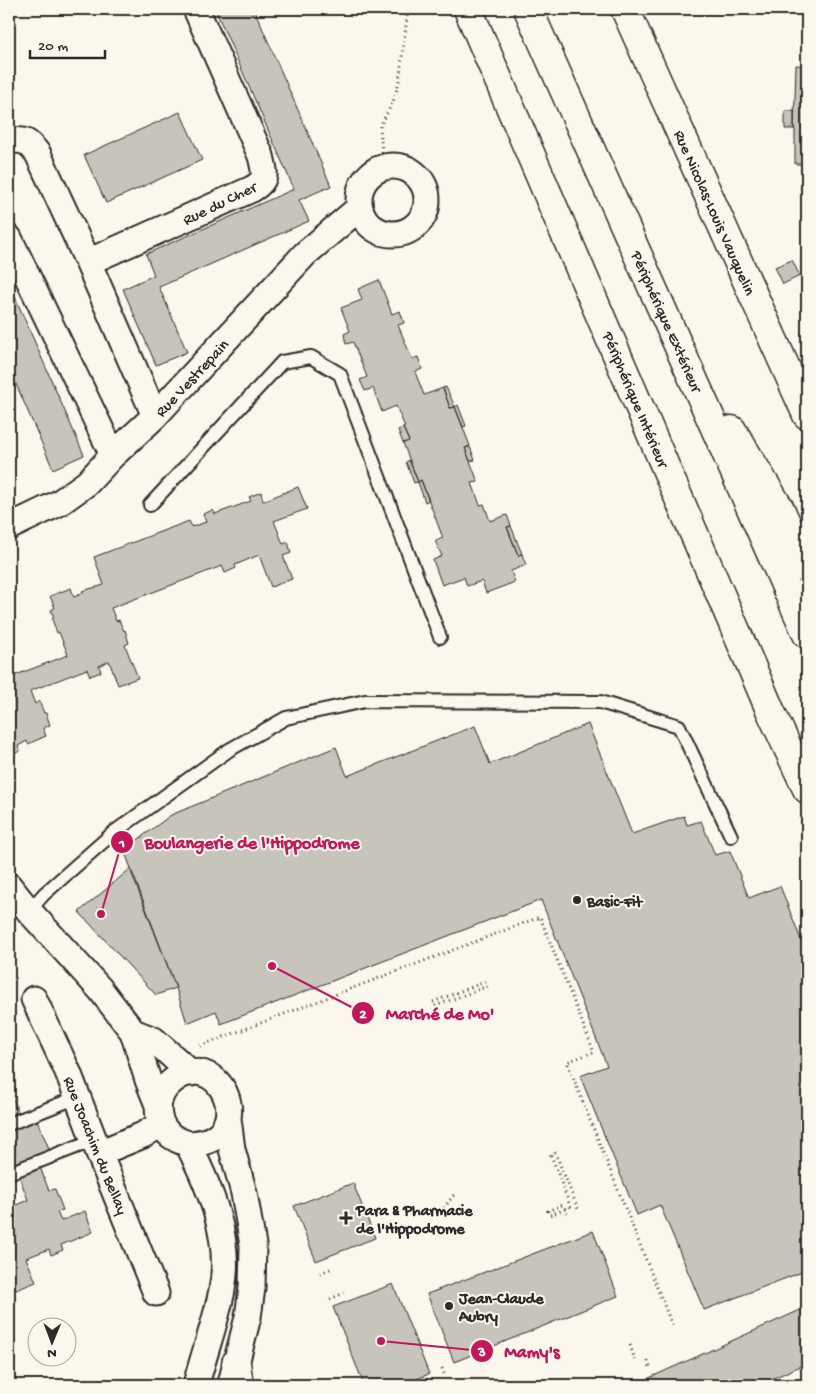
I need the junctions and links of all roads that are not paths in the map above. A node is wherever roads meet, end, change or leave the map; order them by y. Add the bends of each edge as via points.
1 (196, 9) edge
2 (468, 9) edge
3 (528, 9) edge
4 (625, 9) edge
5 (9, 141) edge
6 (359, 208) junction
7 (9, 238) edge
8 (88, 262) junction
9 (677, 342) junction
10 (807, 415) edge
11 (155, 416) junction
12 (113, 454) junction
13 (150, 505) dead end
14 (9, 527) edge
15 (807, 569) edge
16 (807, 634) edge
17 (440, 637) dead end
18 (771, 712) junction
19 (807, 789) edge
20 (807, 809) edge
21 (731, 836) dead end
22 (9, 886) edge
23 (29, 912) junction
24 (34, 999) dead end
25 (133, 1032) junction
26 (192, 1061) junction
27 (78, 1097) junction
28 (160, 1114) junction
29 (228, 1119) junction
30 (9, 1124) edge
31 (188, 1144) junction
32 (97, 1147) junction
33 (9, 1173) edge
34 (156, 1293) dead end
35 (235, 1378) edge
36 (196, 1385) edge

1 - 8 street, Rue du Cher via 261,156 264,178 252,190
2 - 18 main road, Périphérique Intérieur
3 - 9 main road, Périphérique Extérieur
4 - 10 main road, Rue Nicolas-Louis Vauquelin
5 - 8 street via 20,139 30,144 38,154
6 - 6 street via 360,190 366,178 383,167 396,165 407,168 422,180 427,195 424,217 405,233 390,235 379,232 363,218
6 - 11 street, Rue Vestrepain via 305,254
7 - 12 street
8 - 11 street
9 - 15 main road via 780,509
9 - 16 main road, Périphérique Extérieur
11 - 12 street, Rue Vestrepain
12 - 14 street, Rue Vestrepain via 87,483 59,503
13 - 17 lane via 282,362 311,357 340,374
18 - 19 main road, Périphérique Intérieur
18 - 20 main road
21 - 23 lane via 679,726 600,702 365,701 286,718 229,750 113,832 50,888
22 - 23 street
23 - 25 street via 100,989
24 - 27 street, Rue Joachim du Bellay
25 - 26 street
25 - 28 street
26 - 28 street via 163,1089
26 - 29 street via 202,1074 221,1085 229,1106
27 - 30 lane
27 - 32 street, Rue Joachim du Bellay
28 - 31 street via 168,1134
28 - 32 street via 143,1135
29 - 31 street via 213,1139
29 - 35 street via 254,1245 248,1317
31 - 36 street via 204,1175 219,1217 224,1264 223,1288
32 - 33 lane
32 - 34 street, Rue Joachim du Bellay

